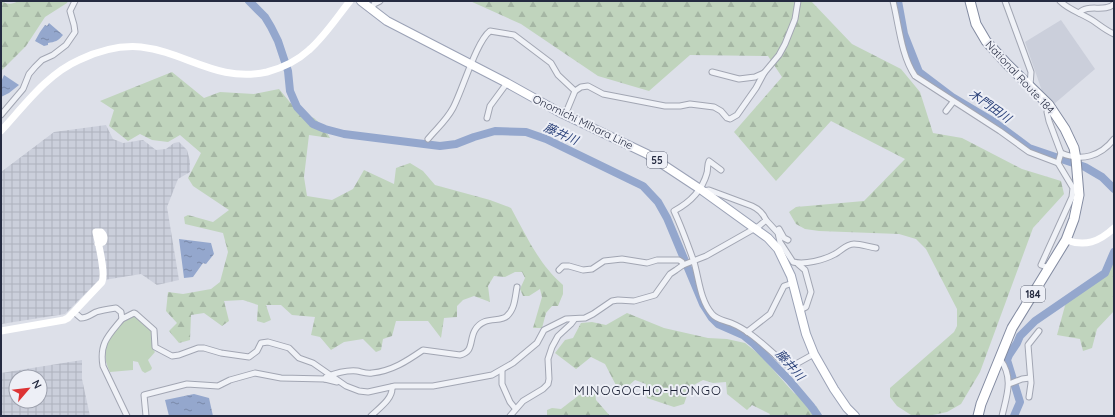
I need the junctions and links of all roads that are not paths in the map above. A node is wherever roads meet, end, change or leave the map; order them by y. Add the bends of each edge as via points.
1 (75, 1) edge
2 (350, 1) edge
3 (361, 1) edge
4 (380, 1) edge
5 (798, 1) edge
6 (893, 1) edge
7 (970, 1) edge
8 (1005, 1) edge
9 (1060, 1) edge
10 (1114, 4) edge
11 (371, 10) junction
12 (1079, 13) junction
13 (1114, 34) edge
14 (471, 64) junction
15 (712, 72) dead end
16 (764, 73) junction
17 (507, 83) junction
18 (1030, 86) junction
19 (23, 89) junction
20 (575, 91) junction
21 (34, 96) junction
22 (953, 102) junction
23 (1049, 105) junction
24 (946, 112) dead end
25 (565, 114) junction
26 (1, 115) edge
27 (487, 118) dead end
28 (1, 131) edge
29 (428, 139) dead end
30 (1114, 139) edge
31 (1061, 153) junction
32 (1076, 158) junction
33 (1058, 163) junction
34 (721, 170) dead end
35 (701, 190) junction
36 (766, 220) junction
37 (756, 228) junction
38 (1114, 228) edge
39 (788, 240) dead end
40 (1066, 240) junction
41 (98, 244) dead end
42 (876, 248) dead end
43 (694, 262) junction
44 (798, 264) junction
45 (683, 265) junction
46 (1049, 268) junction
47 (560, 270) dead end
48 (793, 283) junction
49 (517, 287) dead end
50 (800, 310) junction
51 (74, 312) junction
52 (122, 319) junction
53 (574, 320) junction
54 (1, 330) edge
55 (1040, 331) dead end
56 (747, 332) junction
57 (814, 354) junction
58 (999, 358) junction
59 (502, 370) junction
60 (331, 375) junction
61 (1030, 378) junction
62 (324, 379) junction
63 (343, 384) junction
64 (1009, 384) junction
65 (392, 387) junction
66 (1029, 397) dead end
67 (523, 401) junction
68 (514, 407) junction
69 (127, 416) edge
70 (146, 416) edge
71 (371, 416) edge
72 (509, 416) edge
73 (855, 416) edge
74 (978, 416) edge
75 (1002, 416) edge

1 - 19 street via 70,11 75,32 66,45 35,67
2 - 21 street via 309,50 293,62 274,70 253,75 230,74 159,51 140,47 118,48 78,60 56,74
3 - 11 main road, Onomichi Mihara Line / 55
4 - 11 street via 374,4
5 - 16 street via 795,19 785,44
6 - 22 street via 910,68 915,76
7 - 18 highway, National Route 184 / 184 via 976,24 986,41
8 - 18 street via 1031,72
9 - 12 street
10 - 12 street via 1107,9 1090,8
11 - 14 main road, Onomichi Mihara Line / 55 via 387,21
12 - 13 street
14 - 17 main road, Onomichi Mihara Line / 55
14 - 20 street via 490,31 514,35 551,63 558,75
14 - 29 street via 453,108
15 - 16 street via 739,79
16 - 20 street via 737,115 730,119 714,107 690,104 665,106 603,94 588,86
17 - 25 main road, Onomichi Mihara Line / 55
17 - 27 street via 490,106
18 - 23 highway, National Route 184 / 184
19 - 21 street
19 - 26 street
20 - 25 street
21 - 28 street
22 - 24 street
22 - 33 street via 1029,152
23 - 31 street via 1049,121
23 - 32 highway, National Route 184 / 184 via 1065,129
25 - 35 main road, Onomichi Mihara Line / 55 via 647,154
30 - 32 street via 1109,146 1091,156
31 - 32 street
31 - 33 street
32 - 40 highway, National Route 184 / 184 via 1079,195
33 - 46 street via 1073,188 1072,197 1041,265
34 - 35 street via 709,161
35 - 36 street via 709,190 752,206 764,215
35 - 37 main road, Onomichi Mihara Line / 55
35 - 43 street via 685,205 674,211
36 - 37 street
36 - 39 street via 770,220 778,227
36 - 44 street via 778,233 780,242 793,262
37 - 43 street
37 - 48 main road, Onomichi Mihara Line / 55 via 778,249
38 - 40 street via 1104,237 1092,242
40 - 46 highway, National Route 184 / 184
41 - 51 street via 104,278
42 - 44 street via 854,244 819,260
43 - 45 street
43 - 56 street via 704,301 711,313 718,320 730,322
44 - 50 street via 805,270 811,292 806,307
45 - 47 street via 679,260 657,260 648,263 622,259 604,261 592,269 563,266
45 - 53 street via 670,274 655,296 634,301 612,301 585,318
46 - 58 highway, National Route 184 / 184 via 1012,328
48 - 50 main road, Onomichi Mihara Line / 55
48 - 56 street via 784,286 770,314
49 - 60 street via 512,310 506,318 488,320 476,328 469,351 465,354 423,350 392,370 370,374 342,371
50 - 57 main road, Onomichi Mihara Line / 55
51 - 52 street via 81,318 86,318 97,312 116,308 121,312
51 - 54 street via 64,320
52 - 60 street via 136,314 154,330 155,348 172,356 204,348 249,357 257,351 261,343 268,342 289,348 299,358 313,363
52 - 69 street via 106,338 102,359
53 - 59 street via 566,319 544,330 537,343
53 - 67 street via 558,336 552,347 548,359 548,384
55 - 61 street via 1028,346
56 - 57 street via 787,365 796,364
57 - 73 main road, Onomichi Mihara Line / 55 via 838,395
58 - 64 street via 1005,368
58 - 74 highway, National Route 184 / 184
59 - 65 street via 481,378 433,386
59 - 68 street via 502,384
60 - 62 street
60 - 63 street
61 - 64 street
61 - 66 street
62 - 63 street
62 - 70 street via 281,378 255,373 218,386 187,384 144,395
63 - 65 street via 368,392
64 - 75 street
65 - 71 street via 390,396
67 - 68 street
67 - 72 street
68 - 72 street

